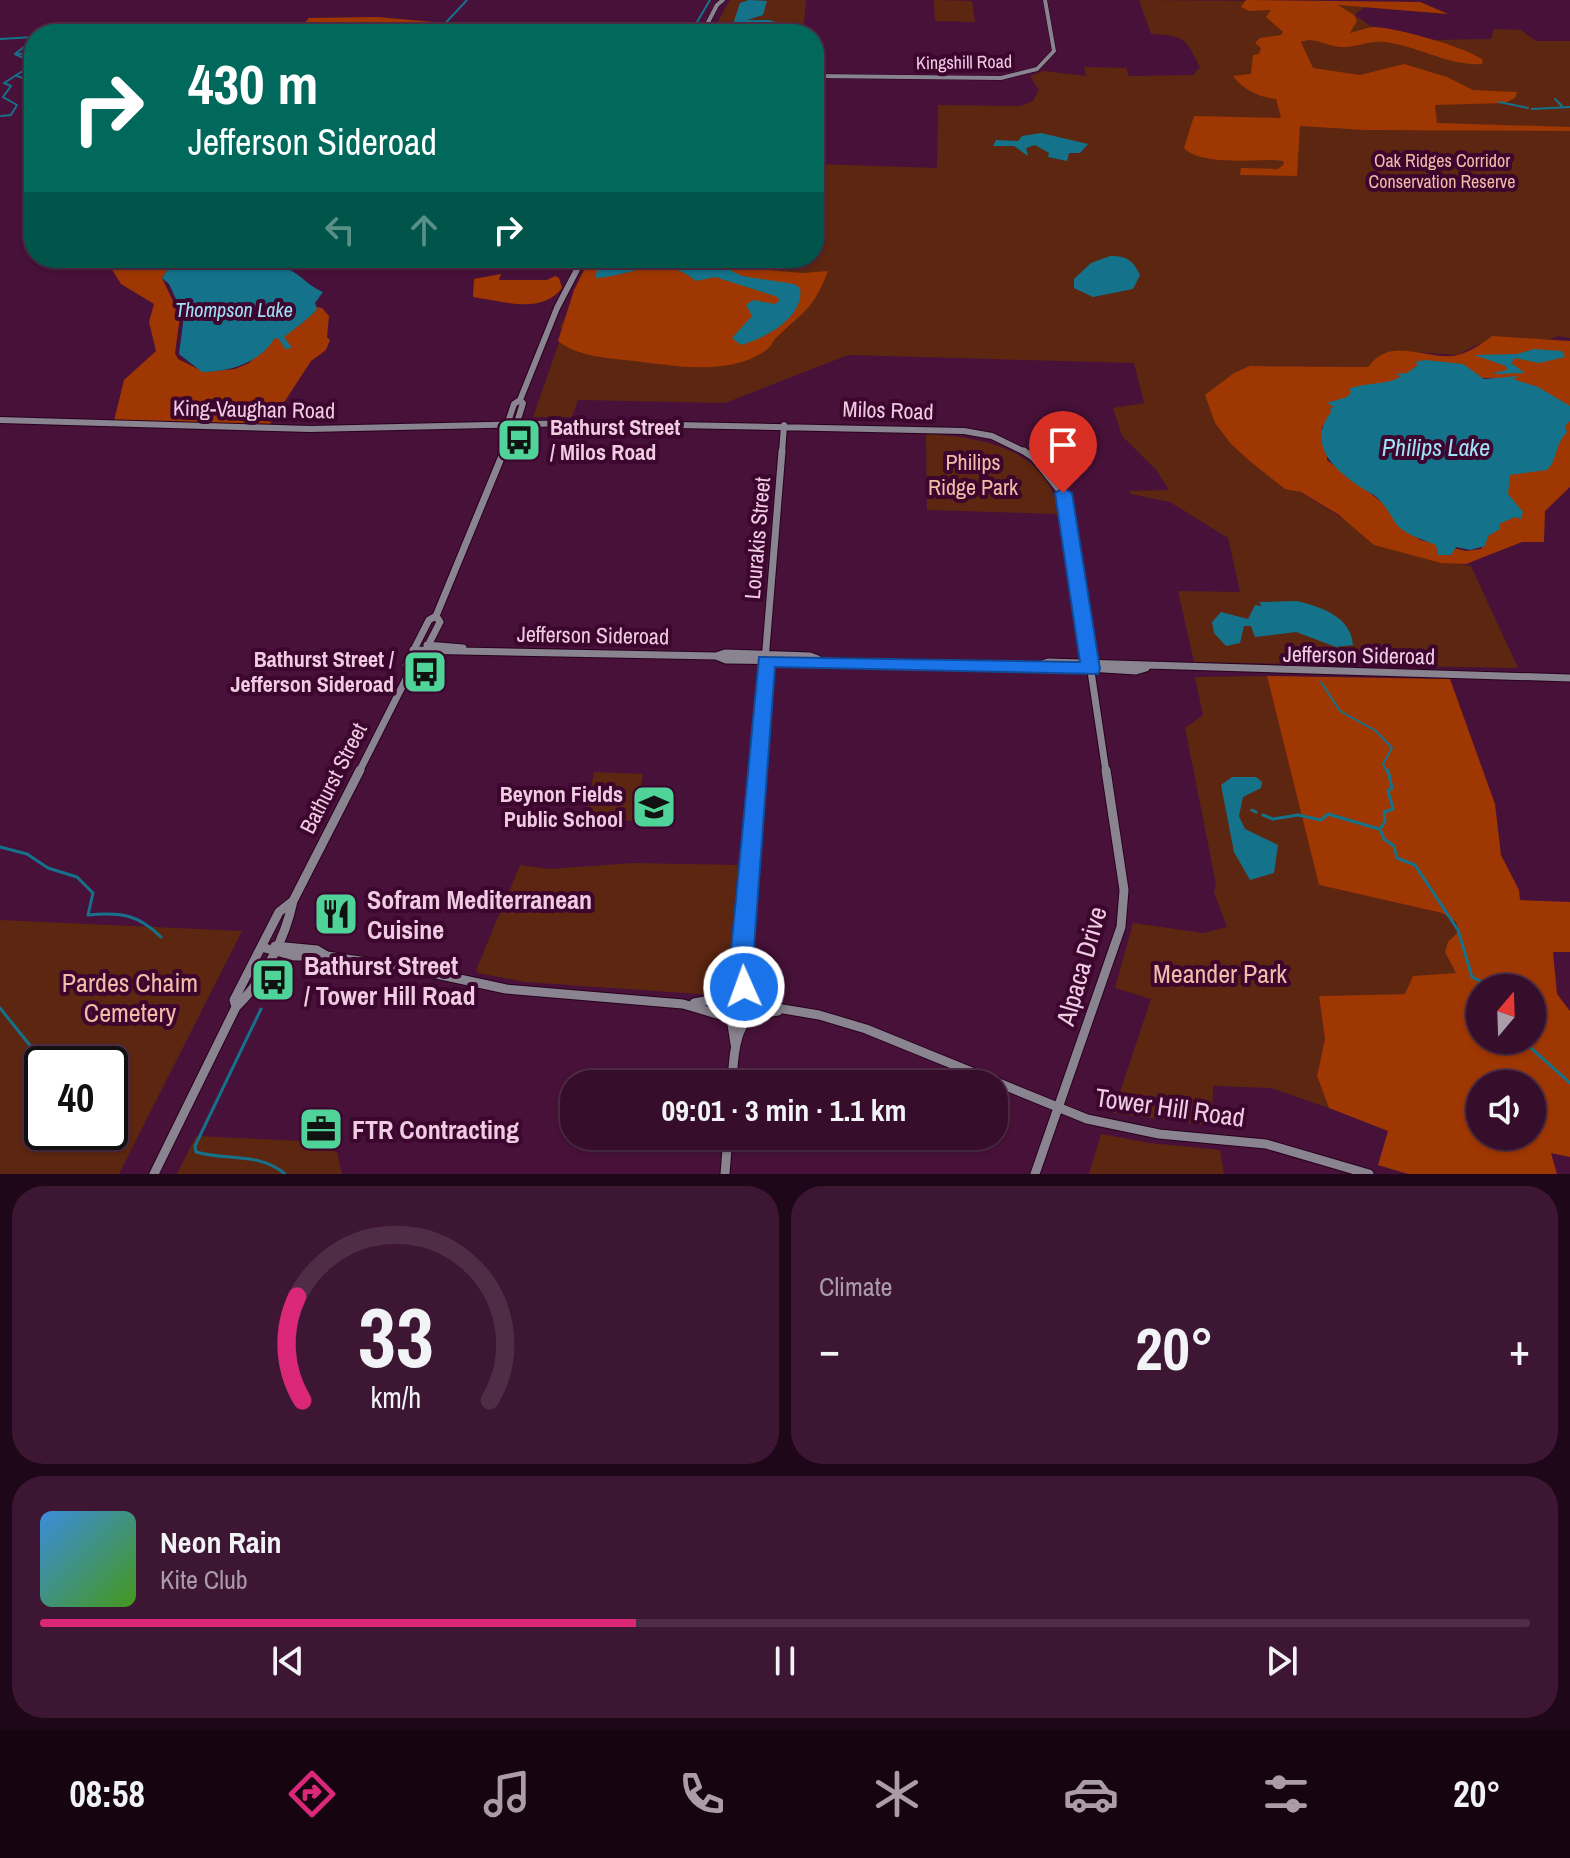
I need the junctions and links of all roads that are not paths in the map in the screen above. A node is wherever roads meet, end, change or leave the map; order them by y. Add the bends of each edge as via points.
1 (723, 0) edge
2 (1045, 0) edge
3 (717, 2) edge
4 (707, 24) edge
5 (824, 76) edge
6 (578, 268) edge
7 (520, 400) junction
8 (0, 420) edge
9 (507, 424) junction
10 (517, 424) junction
11 (784, 425) junction
12 (506, 447) junction
13 (436, 616) junction
14 (415, 647) junction
15 (426, 648) junction
16 (766, 658) junction
17 (1090, 666) junction
18 (409, 673) junction
19 (1570, 678) edge
20 (293, 901) junction
21 (261, 947) junction
22 (274, 948) junction
23 (741, 961) junction
24 (728, 998) junction
25 (750, 1000) junction
26 (683, 1004) junction
27 (236, 1007) junction
28 (788, 1011) junction
29 (728, 1016) junction
30 (747, 1016) junction
31 (735, 1044) junction
32 (733, 1070) edge
33 (1058, 1109) junction
34 (727, 1150) edge
35 (154, 1174) edge
36 (725, 1174) edge
37 (1035, 1174) edge
38 (1369, 1174) edge

1 - 3 street
2 - 5 street, Kingshill Road via 1054,53 1026,73 994,79
3 - 4 street
6 - 7 street, Bathurst Street
7 - 9 street, Bathurst Street
7 - 10 street, Bathurst Street
8 - 9 street, King-Vaughan Road via 361,429
9 - 10 street, King-Vaughan Road
9 - 12 street, Bathurst Street via 501,443
10 - 11 street, Milos Road
10 - 12 street, Bathurst Street
11 - 16 street, Lourakis Street
11 - 17 street, Milos Road via 964,431 1007,441 1034,458 1065,497
12 - 13 street, Bathurst Street
13 - 14 street, Bathurst Street
13 - 15 street, Bathurst Street via 440,622
14 - 15 street, Jefferson Sideroad
14 - 18 street, Bathurst Street via 406,665
15 - 16 street, Jefferson Sideroad
15 - 18 street, Bathurst Street
16 - 17 street, Jefferson Sideroad
16 - 23 street, Lourakis Street
17 - 19 street, Jefferson Sideroad
17 - 33 street, Alpaca Drive via 1123,903 1114,952
18 - 20 street, Bathurst Street
20 - 21 street, Bathurst Street via 279,912
20 - 22 street, Bathurst Street
21 - 22 street
21 - 27 street, Bathurst Street via 234,1000
22 - 26 street via 531,993
22 - 27 street, Bathurst Street
23 - 24 street
23 - 25 street
24 - 25 street, Tower Hill Road
24 - 26 street
24 - 29 street via 723,1008
25 - 28 street, Tower Hill Road
25 - 30 street
26 - 29 street
27 - 35 street, Bathurst Street
28 - 30 street, Tower Hill Road
28 - 33 street, Tower Hill Road via 866,1029
29 - 30 street, Tower Hill Road
29 - 31 street
30 - 31 street
31 - 32 street
33 - 37 street, Alpaca Drive
33 - 38 street, Tower Hill Road via 1141,1131 1266,1144
34 - 36 street

